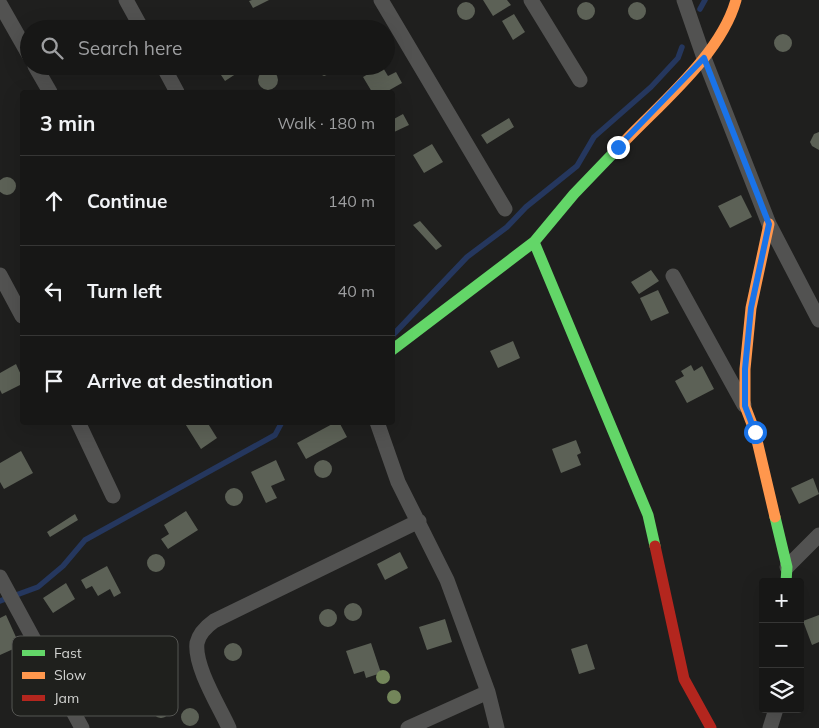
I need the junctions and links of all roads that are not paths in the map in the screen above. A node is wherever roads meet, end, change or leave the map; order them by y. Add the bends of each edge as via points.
1 (126, 0) edge
2 (381, 0) edge
3 (531, 0) edge
4 (684, 0) edge
5 (736, 0) edge
6 (0, 4) edge
7 (137, 20) edge
8 (393, 20) edge
9 (395, 24) edge
10 (20, 39) edge
11 (704, 58) junction
12 (40, 75) edge
13 (167, 75) edge
14 (580, 80) dead end
15 (49, 90) edge
16 (176, 90) edge
17 (505, 209) dead end
18 (769, 224) junction
19 (534, 242) junction
20 (0, 275) edge
21 (673, 276) dead end
22 (20, 312) edge
23 (819, 320) edge
24 (395, 348) edge
25 (745, 406) junction
26 (79, 425) edge
27 (378, 425) edge
28 (113, 496) dead end
29 (419, 521) junction
30 (819, 535) edge
31 (787, 574) edge
32 (0, 577) edge
33 (32, 636) edge
34 (488, 692) junction
35 (775, 713) edge
36 (75, 716) edge
37 (82, 728) edge
38 (229, 728) edge
39 (408, 728) edge
40 (497, 728) edge
41 (711, 728) edge
42 (770, 728) edge

1 - 7 street
2 - 8 street
3 - 14 street
4 - 11 street
5 - 11 street via 731,18
6 - 10 street
9 - 17 street
11 - 18 street
11 - 19 street via 574,194
12 - 15 street
13 - 16 street
18 - 23 street
18 - 25 street via 751,308
19 - 24 street
19 - 41 street via 648,515 684,679
20 - 22 street
21 - 25 street
25 - 31 street via 755,432
26 - 28 street
27 - 29 street via 398,482
29 - 34 street via 447,580
29 - 38 street via 206,627 198,641 198,658
30 - 31 street
32 - 33 street
34 - 39 street
34 - 40 street
35 - 42 street
36 - 37 street

